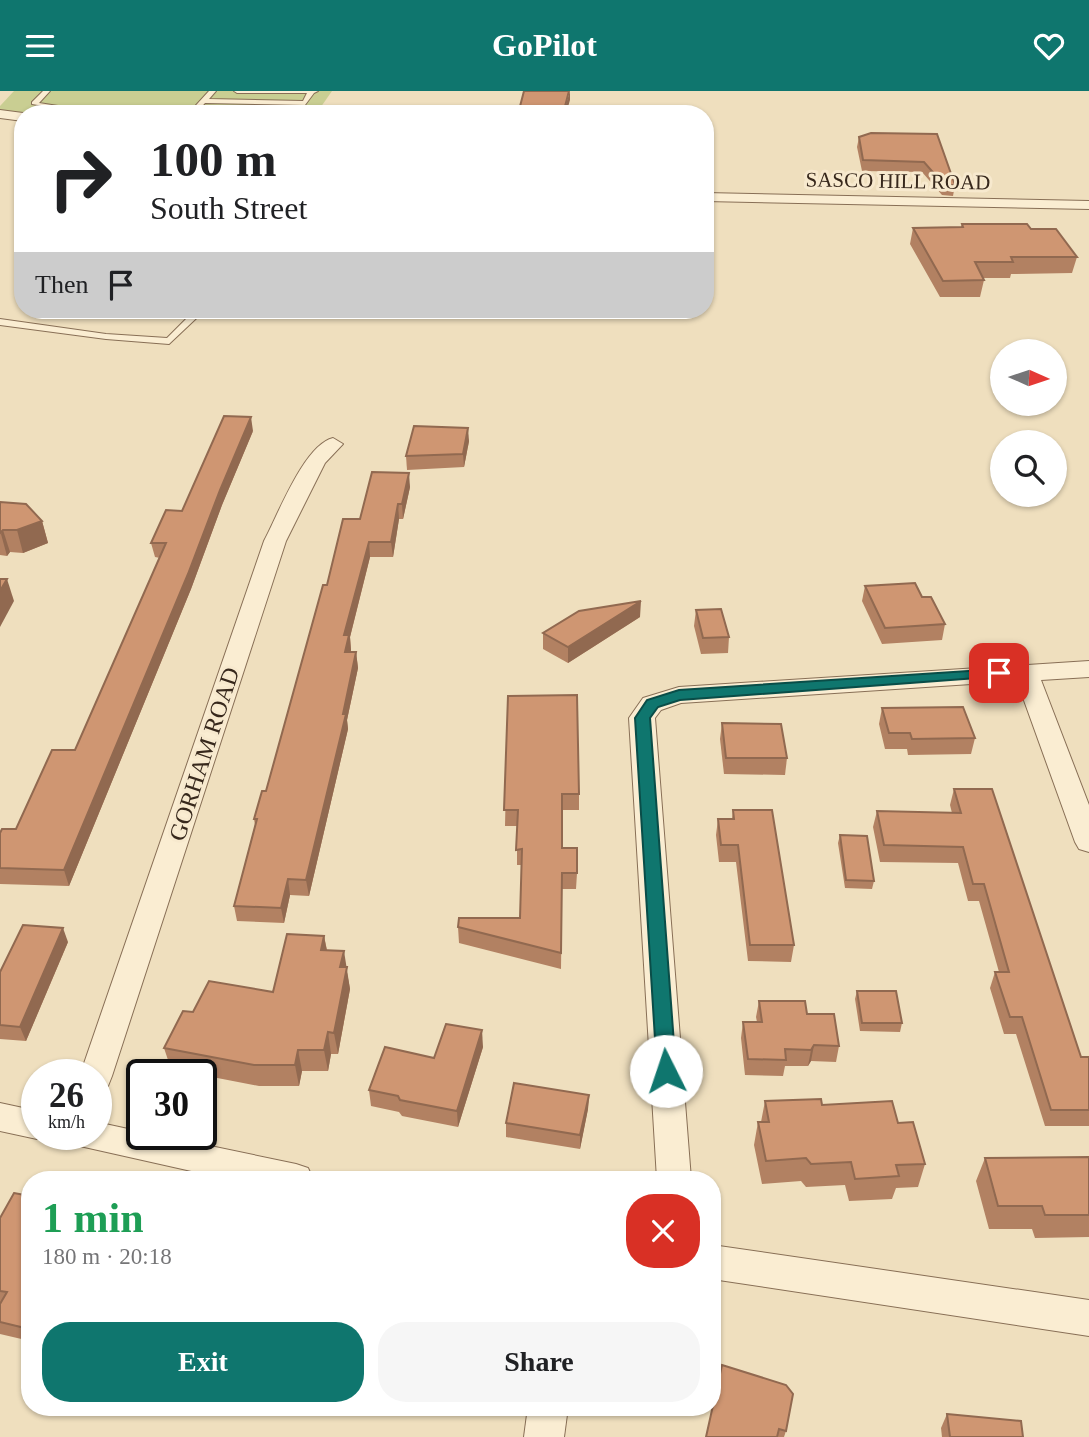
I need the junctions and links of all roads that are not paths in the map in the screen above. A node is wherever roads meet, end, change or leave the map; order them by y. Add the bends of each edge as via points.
1 (47, 91) edge
2 (213, 91) edge
3 (237, 91) edge
4 (313, 92) edge
5 (205, 101) junction
6 (37, 105) edge
7 (201, 105) edge
8 (714, 197) edge
9 (1089, 205) edge
10 (191, 319) edge
11 (0, 322) edge
12 (333, 444) dead end
13 (1089, 669) edge
14 (1026, 671) junction
15 (1089, 842) edge
16 (102, 1059) edge
17 (0, 1117) edge
18 (21, 1122) edge
19 (112, 1140) edge
20 (258, 1171) edge
21 (673, 1171) edge
22 (721, 1263) edge
23 (1089, 1318) edge
24 (547, 1416) edge
25 (544, 1437) edge

1 - 6 lane via 36,99
2 - 5 lane
3 - 4 lane
4 - 5 lane via 305,103
5 - 7 lane
8 - 9 street, SASCO HILL ROAD
10 - 11 lane via 169,341
12 - 16 street, GORHAM ROAD via 316,460 275,541
13 - 14 street
14 - 15 street
14 - 21 street via 679,695 652,704 642,718
17 - 18 street
19 - 20 street
22 - 23 street
24 - 25 street

